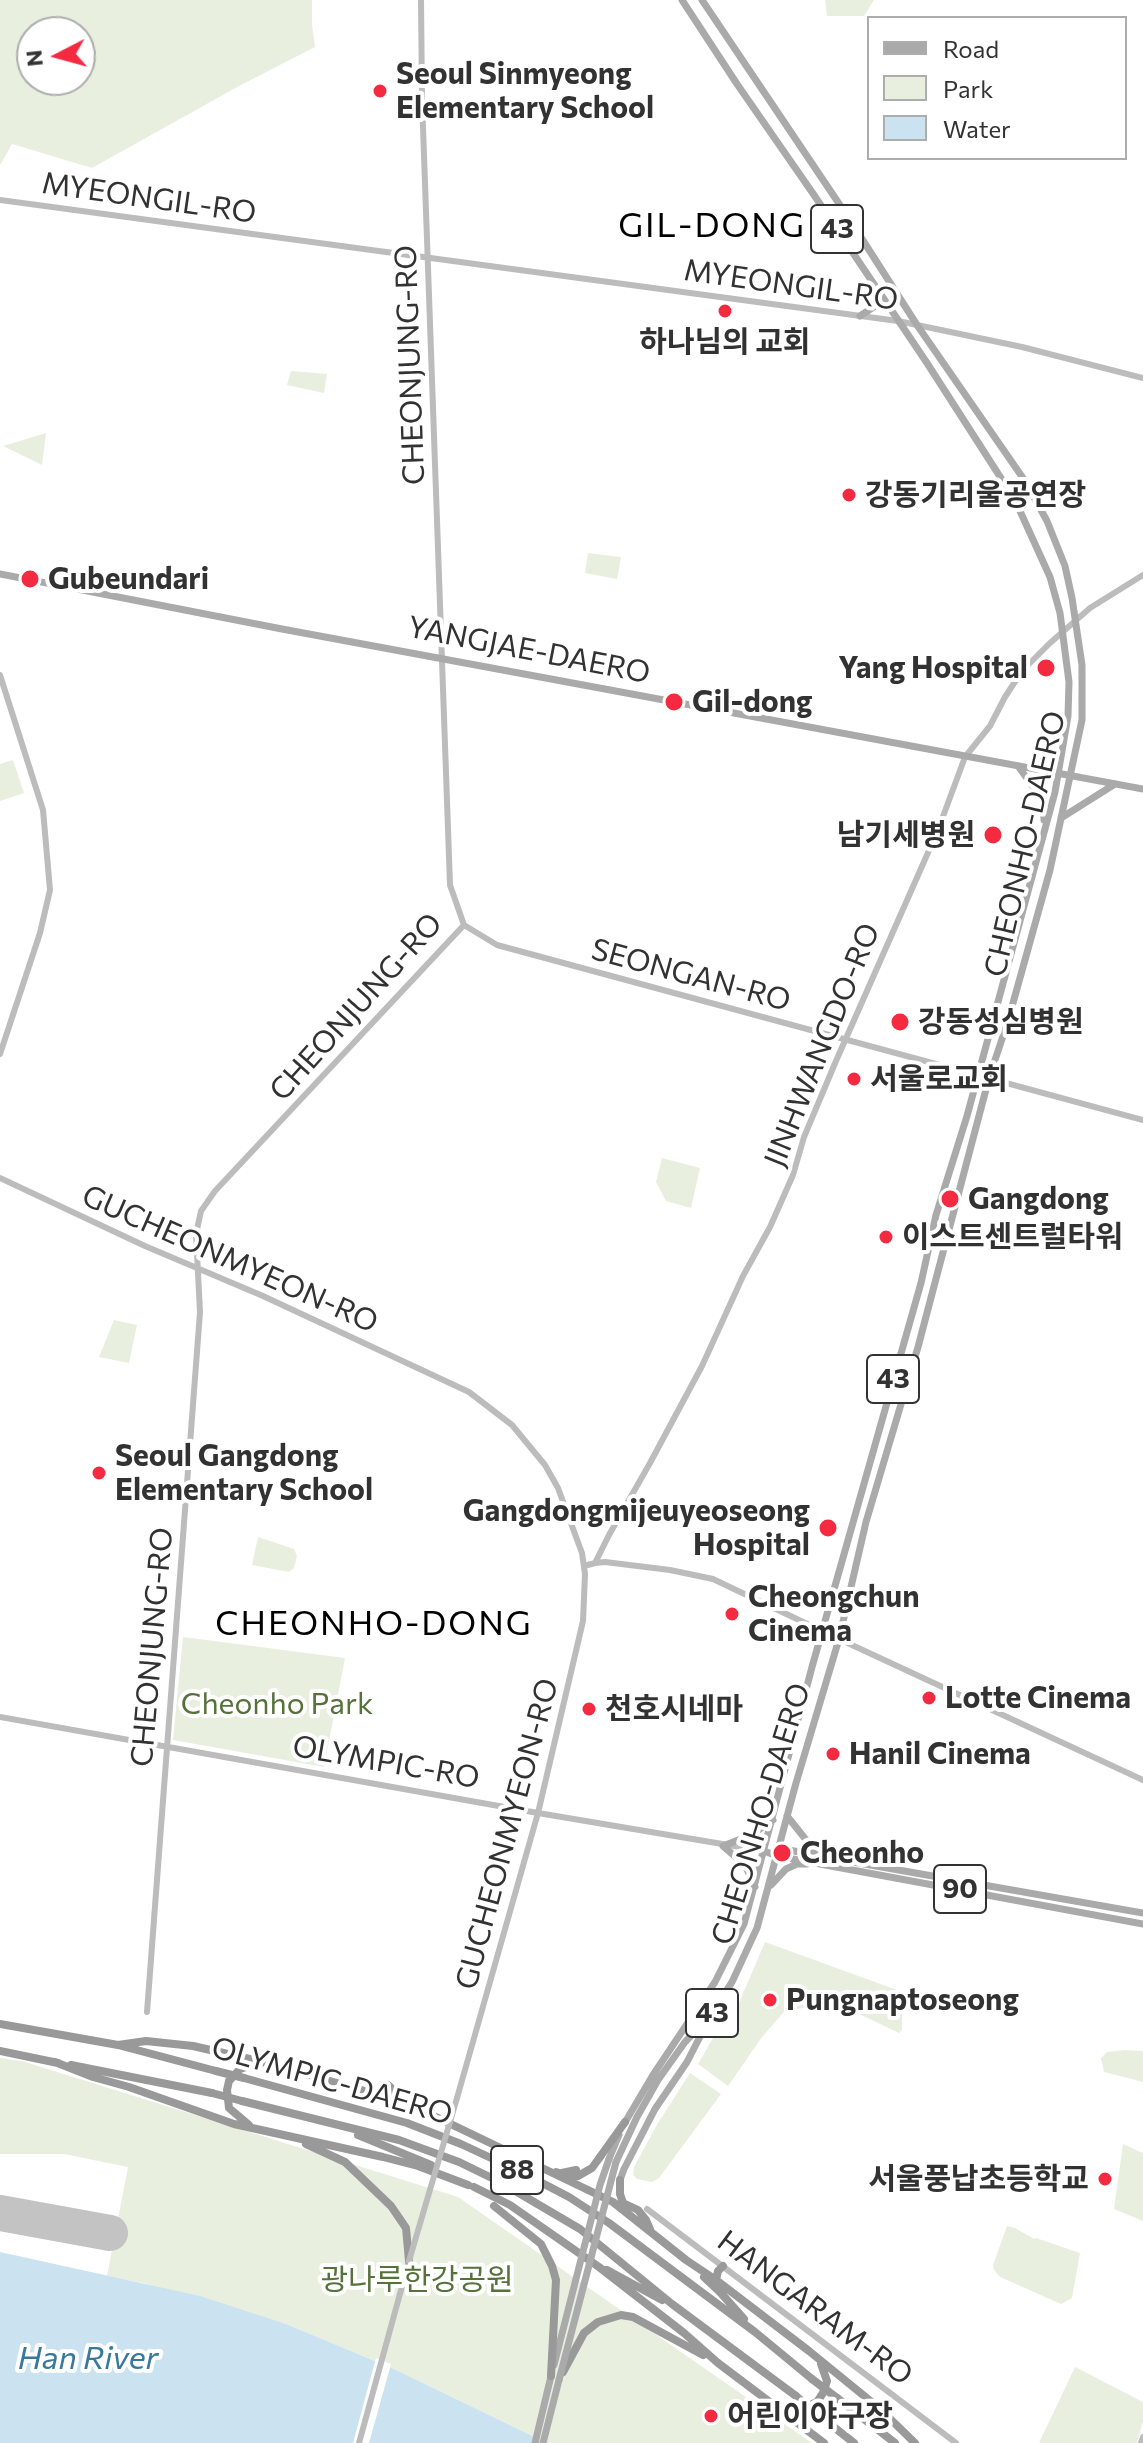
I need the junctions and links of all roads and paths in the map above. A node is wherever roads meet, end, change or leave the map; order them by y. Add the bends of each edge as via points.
1 (421, 0) edge
2 (682, 0) edge
3 (702, 0) edge
4 (0, 200) edge
5 (429, 258) junction
6 (873, 284) junction
7 (860, 316) junction
8 (898, 321) junction
9 (917, 325) junction
10 (1143, 378) edge
11 (0, 574) edge
12 (1143, 575) edge
13 (1075, 622) junction
14 (1064, 631) junction
15 (444, 659) junction
16 (0, 675) edge
17 (965, 757) junction
18 (1018, 766) junction
19 (1058, 774) junction
20 (1071, 776) junction
21 (1115, 784) junction
22 (1143, 789) edge
23 (1061, 818) junction
24 (1043, 836) junction
25 (464, 925) junction
26 (845, 1040) junction
27 (0, 1054) edge
28 (977, 1076) junction
29 (989, 1078) junction
30 (1143, 1120) edge
31 (0, 1178) edge
32 (197, 1268) junction
33 (866, 1474) junction
34 (879, 1478) junction
35 (595, 1563) junction
36 (584, 1566) junction
37 (822, 1631) junction
38 (839, 1639) junction
39 (0, 1717) edge
40 (167, 1747) junction
41 (1143, 1780) edge
42 (538, 1813) junction
43 (787, 1816) junction
44 (773, 1820) junction
45 (723, 1846) junction
46 (764, 1851) junction
47 (778, 1852) junction
48 (817, 1858) junction
49 (769, 1886) junction
50 (755, 1887) junction
51 (1143, 1913) edge
52 (1143, 1924) edge
53 (147, 2012) dead end
54 (711, 2015) junction
55 (0, 2024) edge
56 (118, 2045) junction
57 (0, 2051) edge
58 (55, 2062) junction
59 (267, 2063) junction
60 (388, 2085) dead end
61 (407, 2103) junction
62 (625, 2122) joint
63 (332, 2125) junction
64 (254, 2128) junction
65 (291, 2136) junction
66 (608, 2159) junction
67 (576, 2170) dead end
68 (554, 2173) junction
69 (620, 2180) joint
70 (471, 2186) junction
71 (613, 2202) junction
72 (623, 2203) junction
73 (642, 2210) junction
74 (652, 2234) junction
75 (686, 2260) junction
76 (409, 2261) junction
77 (723, 2266) junction
78 (599, 2267) junction
79 (716, 2280) junction
80 (672, 2304) junction
81 (755, 2332) junction
82 (809, 2351) junction
83 (718, 2363) junction
84 (555, 2378) junction
85 (775, 2404) junction
86 (1143, 2437) edge
87 (359, 2443) edge
88 (535, 2443) edge
89 (543, 2443) edge
90 (824, 2443) edge
91 (854, 2443) edge
92 (895, 2443) edge
93 (915, 2443) edge
94 (956, 2443) edge
95 (1141, 2443) edge

1 - 5 street, CHEONJUNG-RO
2 - 6 main road, CHEONHO-DAERO / 43
3 - 9 main road, CHEONHO-DAERO / 43
4 - 5 street, MYEONGIL-RO
5 - 7 street, MYEONGIL-RO
5 - 15 street, CHEONJUNG-RO
6 - 7 main road via 875,306
6 - 8 main road, CHEONHO-DAERO / 43
7 - 8 street, MYEONGIL-RO
8 - 9 street, MYEONGIL-RO
8 - 14 main road, CHEONHO-DAERO / 43 via 1015,500 1050,577
9 - 10 street, MYEONGIL-RO
9 - 13 main road, CHEONHO-DAERO / 43 via 1047,521 1065,566
11 - 15 main road, YANGJAE-DAERO
12 - 13 street, JINHWANGDO-RO
13 - 14 street, JINHWANGDO-RO
13 - 20 main road, CHEONHO-DAERO / 43 via 1083,683
14 - 17 street, JINHWANGDO-RO via 1022,671
14 - 19 main road, CHEONHO-DAERO / 43 via 1068,716
15 - 17 main road, YANGJAE-DAERO
15 - 25 street, CHEONJUNG-RO via 450,885
16 - 27 street via 43,810 50,873 40,933
17 - 18 main road, YANGJAE-DAERO
17 - 26 street, JINHWANGDO-RO
18 - 19 main road, YANGJAE-DAERO
18 - 24 main road via 1043,803
19 - 20 main road, YANGJAE-DAERO
19 - 24 main road, CHEONHO-DAERO / 43
20 - 21 main road, YANGJAE-DAERO
20 - 23 main road, CHEONHO-DAERO / 43
21 - 22 main road, YANGJAE-DAERO
21 - 23 main road
23 - 29 main road, CHEONHO-DAERO / 43
24 - 28 main road, CHEONHO-DAERO / 43
25 - 26 street, SEONGAN-RO via 497,945
25 - 32 street, CHEONJUNG-RO via 215,1191 201,1211
26 - 28 street, SEONGAN-RO
26 - 35 street, JINHWANGDO-RO via 770,1227
28 - 29 street, SEONGAN-RO
28 - 33 main road, CHEONHO-DAERO / 43
29 - 30 street, SEONGAN-RO
29 - 34 main road, CHEONHO-DAERO / 43
31 - 32 street, GUCHEONMYEON-RO
32 - 36 street, GUCHEONMYEON-RO via 469,1392 491,1408 517,1431 551,1475
32 - 40 street, CHEONJUNG-RO via 200,1322
33 - 34 main road via 874,1471
33 - 37 main road, CHEONHO-DAERO / 43
34 - 38 main road, CHEONHO-DAERO / 43
35 - 36 street
35 - 37 street via 713,1579
36 - 42 street, GUCHEONMYEON-RO via 579,1640
37 - 44 main road, CHEONHO-DAERO / 43
38 - 41 street
38 - 43 main road, CHEONHO-DAERO / 43
39 - 40 street, OLYMPIC-RO / 90
40 - 42 street, OLYMPIC-RO / 90
40 - 53 street, CHEONJUNG-RO
42 - 45 street, OLYMPIC-RO / 90
42 - 76 street, GUCHEONMYEON-RO, bridge
43 - 47 main road, CHEONHO-DAERO / 43
43 - 48 main road
44 - 45 main road
44 - 46 main road, CHEONHO-DAERO
45 - 46 street, OLYMPIC-RO / 90
45 - 50 main road via 745,1865
46 - 47 main road, OLYMPIC-RO / 90
46 - 50 main road, CHEONHO-DAERO / 43
47 - 48 main road, OLYMPIC-RO / 90
47 - 48 main road, OLYMPIC-RO / 90 via 803,1860
47 - 49 main road, CHEONHO-DAERO / 43
48 - 49 main road via 786,1869
48 - 51 main road, OLYMPIC-RO / 90
48 - 52 main road, OLYMPIC-RO / 90
49 - 54 main road, CHEONHO-DAERO / 43 via 757,1928
50 - 62 main road, CHEONHO-DAERO / 43 via 726,1962
54 - 66 main road, CHEONHO-DAERO / 43 via 685,2042
54 - 69 main road
55 - 56 highway, OLYMPIC-DAERO / 88
56 - 59 highway via 146,2041 193,2046
56 - 81 highway, OLYMPIC-DAERO / 88, bridge via 407,2123 461,2144 569,2197
57 - 58 highway, OLYMPIC-DAERO / 88
58 - 63 highway, OLYMPIC-DAERO / 88, bridge via 212,2093
58 - 64 highway
59 - 61 highway
59 - 64 highway via 240,2069 227,2090 229,2108
60 - 61 highway
61 - 68 highway
62 - 66 highway
63 - 70 highway
63 - 80 highway, OLYMPIC-DAERO / 88 via 399,2140 500,2182 580,2229
64 - 65 highway
65 - 70 highway via 418,2166
65 - 76 highway via 354,2169 391,2206 406,2228
66 - 68 highway, bridge via 578,2176
66 - 84 main road, CHEONHO-DAERO / 43, bridge
67 - 68 highway
68 - 71 highway
69 - 72 highway
70 - 78 highway via 510,2205
70 - 84 highway, bridge via 541,2244 552,2266
71 - 72 highway
71 - 74 highway
72 - 73 highway
73 - 74 highway
73 - 77 street, HANGARAM-RO
74 - 75 highway
75 - 79 highway
75 - 81 highway
76 - 87 street, GUCHEONMYEON-RO
77 - 79 highway
77 - 94 street, HANGARAM-RO
78 - 80 highway
78 - 83 highway
79 - 82 highway
80 - 91 highway, OLYMPIC-DAERO / 88, bridge
81 - 92 highway, OLYMPIC-DAERO / 88, bridge
82 - 85 highway via 826,2375 821,2398 799,2410
82 - 93 highway
83 - 84 highway, bridge via 633,2317 609,2317 584,2333
83 - 85 highway
84 - 88 main road, CHEONHO-DAERO / 43
84 - 89 main road, CHEONHO-DAERO / 43
85 - 90 highway
86 - 95 street

